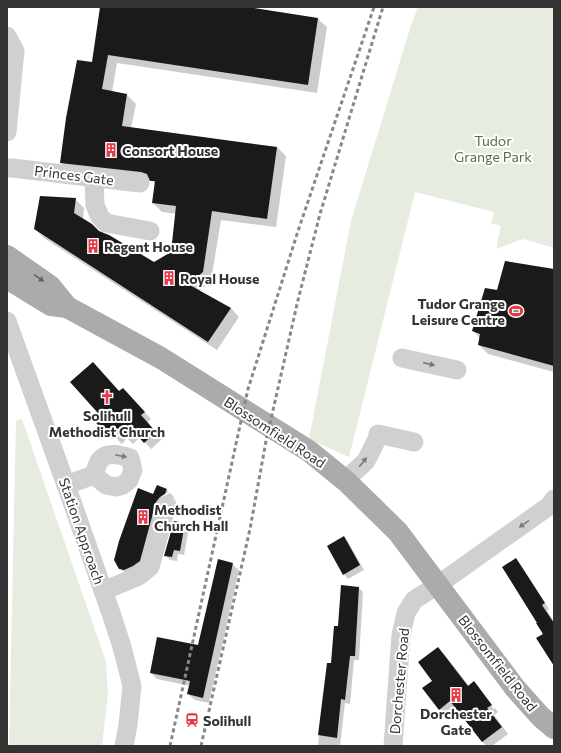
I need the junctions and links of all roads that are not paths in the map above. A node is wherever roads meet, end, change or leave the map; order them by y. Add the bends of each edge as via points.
1 (7, 36) edge
2 (7, 132) edge
3 (7, 168) edge
4 (94, 178) junction
5 (140, 183) dead end
6 (150, 231) dead end
7 (7, 256) edge
8 (7, 278) edge
9 (67, 307) junction
10 (7, 321) edge
11 (402, 358) dead end
12 (457, 370) dead end
13 (414, 442) dead end
14 (94, 475) dead end
15 (346, 482) junction
16 (66, 485) junction
17 (554, 499) edge
18 (167, 505) dead end
19 (439, 584) junction
20 (103, 591) junction
21 (554, 728) edge
22 (124, 746) edge
23 (393, 746) edge

1 - 2 street via 15,51
3 - 4 street, Princes Gate
4 - 5 street, Princes Gate
4 - 6 street via 96,205 100,217 106,223
7 -> 9 main road, Blossomfield Road via 50,286
8 - 9 main road, Blossomfield Road via 51,306
9 - 15 main road, Blossomfield Road via 161,358 309,451
10 - 16 street, Station Approach
11 -> 12 street
15 -> 13 street via 366,461 378,436
14 - 16 street
15 - 19 main road, Blossomfield Road via 398,532
16 - 20 street, Station Approach
17 -> 19 street, Dorchester Road via 549,506
18 - 20 street via 150,567 139,576
19 - 21 main road, Blossomfield Road via 515,688
19 - 23 street, Dorchester Road via 414,600 406,613 401,635
20 - 22 street, Station Approach via 132,686

